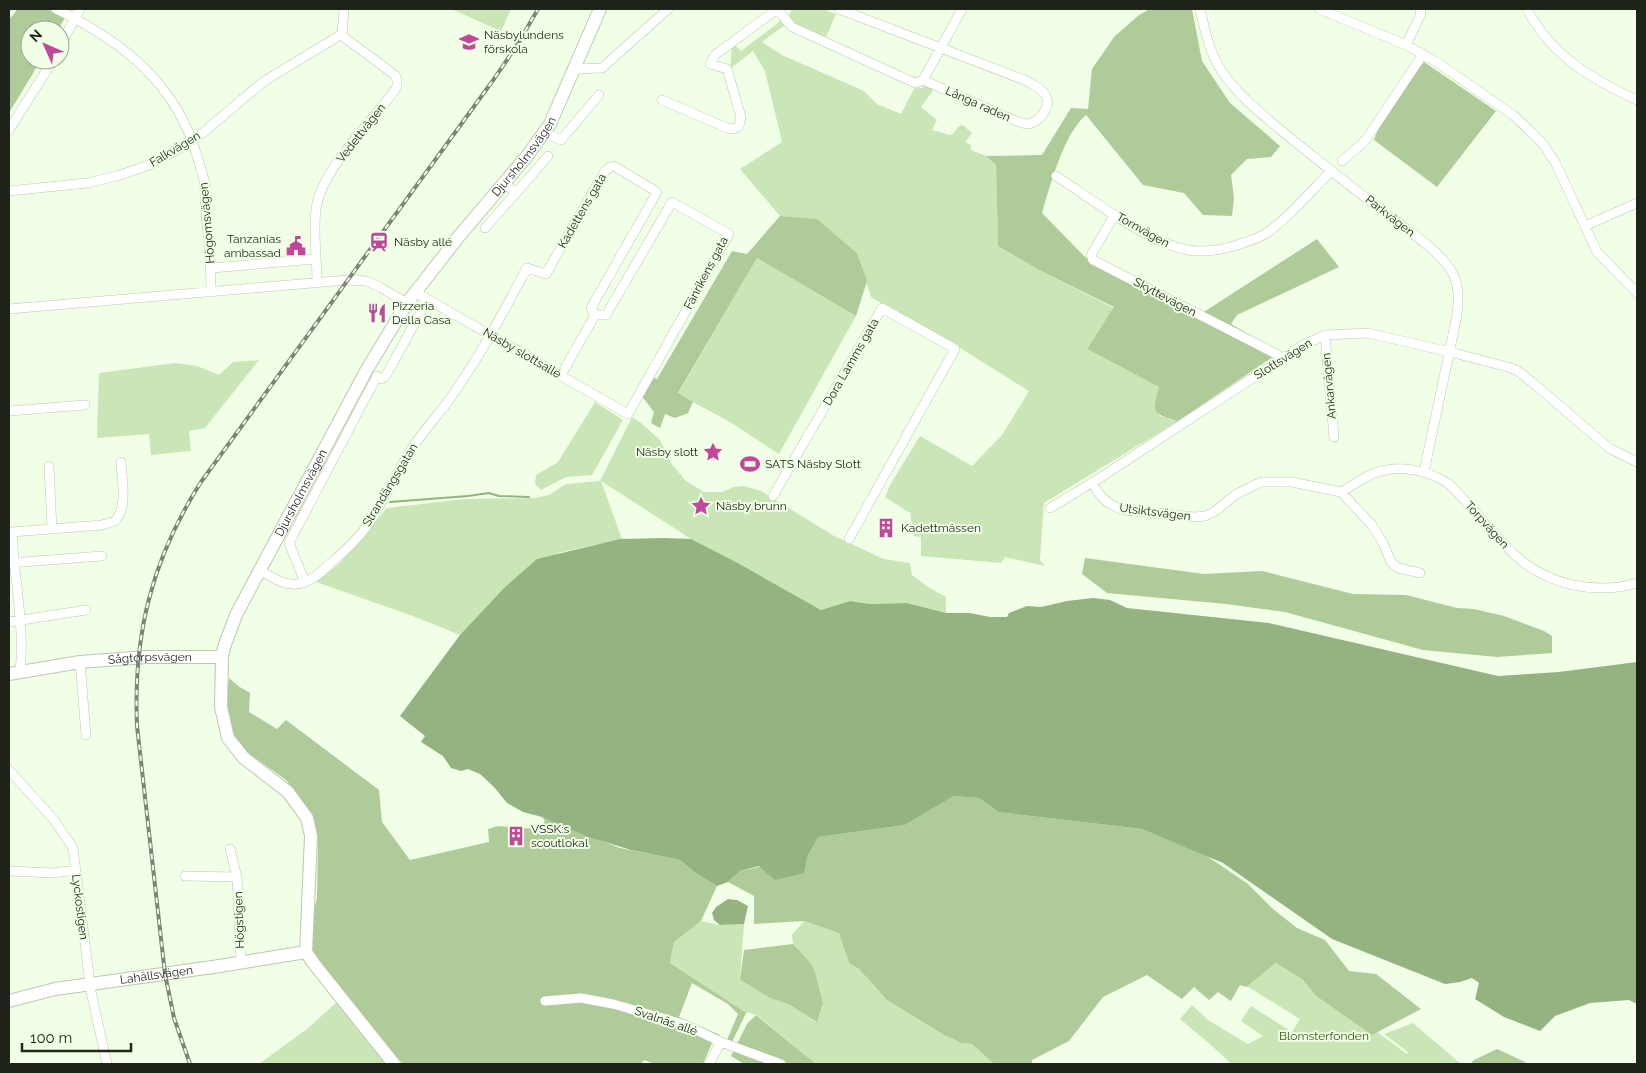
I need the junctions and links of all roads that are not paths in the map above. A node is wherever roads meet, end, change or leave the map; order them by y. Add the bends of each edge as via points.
1 (56, 9) edge
2 (80, 9) edge
3 (344, 9) edge
4 (600, 9) edge
5 (668, 9) edge
6 (777, 9) edge
7 (839, 9) edge
8 (962, 9) edge
9 (1200, 9) edge
10 (1319, 9) edge
11 (1420, 9) edge
12 (1527, 9) edge
13 (75, 18) junction
14 (70, 27) edge
15 (342, 34) junction
16 (1406, 45) junction
17 (940, 47) junction
18 (1422, 54) junction
19 (574, 69) junction
20 (46, 70) edge
21 (923, 80) junction
22 (599, 95) dead end
23 (662, 100) dead end
24 (1637, 100) edge
25 (9, 130) edge
26 (544, 133) junction
27 (193, 141) junction
28 (548, 156) dead end
29 (1342, 161) dead end
30 (1331, 171) junction
31 (1056, 176) dead end
32 (504, 184) junction
33 (9, 191) edge
34 (657, 192) junction
35 (516, 193) junction
36 (672, 202) junction
37 (1637, 203) edge
38 (1115, 214) junction
39 (1585, 226) junction
40 (484, 228) dead end
41 (315, 259) junction
42 (212, 268) junction
43 (317, 282) junction
44 (211, 292) junction
45 (1637, 293) edge
46 (421, 295) junction
47 (407, 303) junction
48 (9, 309) edge
49 (595, 315) junction
50 (490, 335) junction
51 (1325, 335) junction
52 (1450, 352) junction
53 (1284, 358) junction
54 (561, 375) junction
55 (85, 405) dead end
56 (9, 411) edge
57 (628, 414) joint
58 (1334, 436) dead end
59 (121, 462) dead end
60 (1637, 462) edge
61 (49, 466) dead end
62 (1424, 472) junction
63 (1092, 482) junction
64 (1341, 492) junction
65 (773, 496) dead end
66 (1050, 508) dead end
67 (52, 529) junction
68 (10, 532) edge
69 (849, 540) dead end
70 (102, 556) dead end
71 (11, 562) edge
72 (259, 570) junction
73 (1420, 573) dead end
74 (305, 582) junction
75 (1637, 583) edge
76 (86, 610) dead end
77 (19, 621) junction
78 (9, 622) edge
79 (222, 657) junction
80 (80, 662) junction
81 (14, 673) edge
82 (86, 735) dead end
83 (9, 770) edge
84 (230, 849) dead end
85 (75, 870) junction
86 (9, 871) edge
87 (185, 876) dead end
88 (237, 877) junction
89 (306, 952) junction
90 (241, 962) junction
91 (90, 984) junction
92 (9, 1001) edge
93 (545, 1001) dead end
94 (721, 1042) junction
95 (107, 1064) edge
96 (394, 1064) edge
97 (709, 1064) edge
98 (781, 1064) edge

1 - 13 street, Högomsvägen
2 - 13 street
3 - 15 street
4 - 19 street, Djursholmsvägen
5 - 19 street via 602,68
6 - 21 street, Långa raden via 792,26 915,83
6 - 23 street, Långa raden via 715,55 710,64 727,69 741,117 739,126 727,128
7 - 17 street, Långa raden
8 - 17 street
9 - 30 street, Parkvägen via 1212,54 1238,92
10 - 16 street
11 - 16 street via 1421,14
12 - 24 street via 1546,39 1581,70
13 - 14 street
13 - 27 street, Högomsvägen via 108,38 147,70 166,91
15 - 27 street, Falkvägen via 263,82
15 - 41 street, Vedettvägen via 397,80 389,98 330,172 316,207
16 - 18 street
17 - 21 street
17 - 21 street, Långa raden via 1027,81 1047,97 1045,111 1032,123 1016,122
18 - 29 street via 1365,141
18 - 39 street via 1513,115 1544,144
19 - 26 street, Djursholmsvägen
20 - 25 street
22 - 26 street via 561,140
26 - 32 street, Djursholmsvägen
27 - 33 street, Falkvägen via 149,165 117,176 87,183
27 - 42 street, Högomsvägen via 204,181
28 - 35 street
30 - 38 street, Tornvägen via 1272,229 1225,249 1178,248 1152,237
30 - 52 street, Parkvägen via 1414,235 1453,274 1458,304
31 - 38 street, Tornvägen
32 - 35 street
32 - 46 street, Djursholmsvägen
34 - 36 street
34 - 49 street via 591,308
34 - 50 street, Kadettens gata via 614,166 604,171 546,274 528,268
35 - 40 street
36 - 49 street via 606,315
36 - 57 street, Fänrikens gata via 729,234
37 - 39 street
38 - 53 street, Skyttevägen via 1091,255 1093,260
39 - 45 street via 1597,252
41 - 42 street
41 - 43 street, Vedettvägen
42 - 44 street, Högomsvägen
43 - 44 street
43 - 47 street via 366,281
44 - 48 street
46 - 47 street, Djursholmsvägen
46 - 50 street, Näsby slottsallé
46 - 74 street via 420,314 385,377 377,376 289,543
47 - 72 street, Djursholmsvägen via 374,356
49 - 54 street
50 - 54 street, Näsby slottsallé
50 - 74 street, Strandängsgatan via 457,389 411,449 366,528 348,548
51 - 52 street, Slottsvägen via 1368,333
51 - 53 street, Slottsvägen
51 - 58 street, Ankarvägen
52 - 60 street, Slottsvägen via 1518,371 1609,448
52 - 62 street, Parkvägen
53 - 63 street, Slottsvägen
54 - 57 street, Näsby slottsallé
55 - 56 street
59 - 67 street via 123,500 115,521
61 - 67 street
62 - 64 street, Torpvägen via 1388,470 1373,474
62 - 75 street, Torpvägen via 1449,484 1515,555 1550,578 1594,589
63 - 64 street, Utsiktsvägen via 1100,496 1115,508 1195,517 1214,512 1261,482 1292,482
63 - 66 street, Slottsvägen
64 - 73 street via 1372,525 1391,562 1398,568
65 - 69 street, Dora Lamms gata via 882,308 955,349
67 - 68 street
68 - 71 street
70 - 71 street
71 - 77 street
72 - 74 street via 285,584
72 - 79 street, Djursholmsvägen via 236,615
76 - 77 street
77 - 78 street
77 - 81 street via 22,656
79 - 80 street, Sågtorpsvägen via 147,657
79 - 89 street, Djursholmsvägen via 221,708 228,738 244,758 288,792 307,818 311,836
80 - 81 street, Sågtorpsvägen
80 - 82 street
83 - 85 street, Lyckostigen via 67,838 73,848
84 - 88 street, Högstigen
85 - 86 street via 52,873
85 - 91 street, Lyckostigen
87 - 88 street, Högstigen
88 - 90 street, Högstigen
89 - 90 street, Lahällsvägen
89 - 96 street
90 - 91 street, Lahällsvägen
91 - 92 street, Lahällsvägen
91 - 95 street, Lyckostigen
93 - 94 street, Svalnäs allé via 581,998 613,1004 686,1025
94 - 97 street
94 - 98 street, Svalnäs allé

